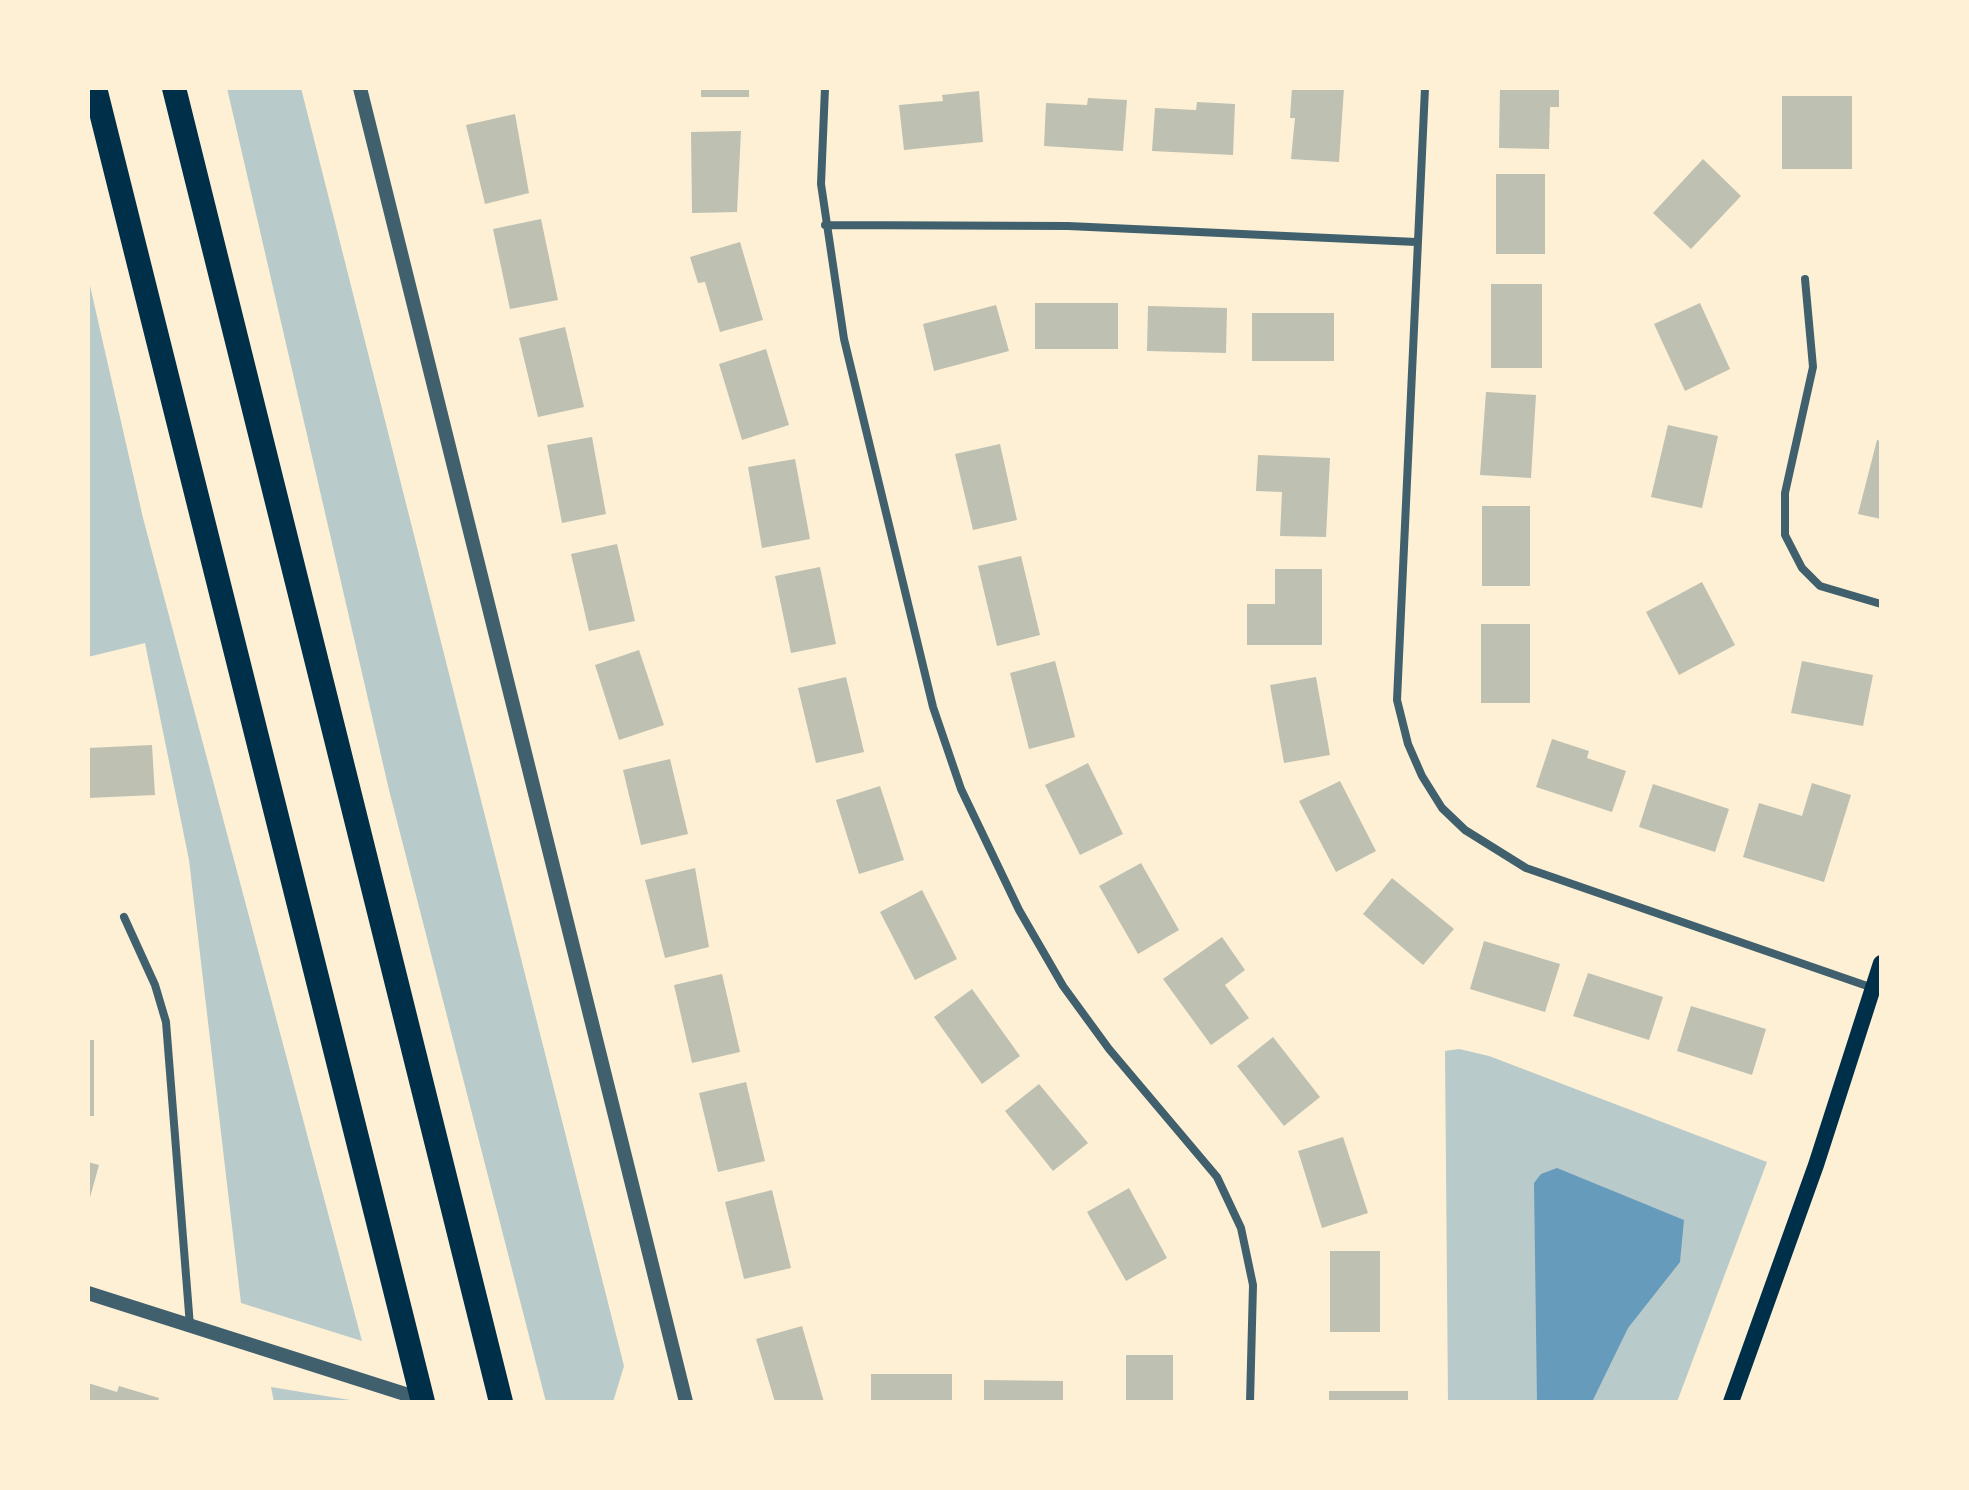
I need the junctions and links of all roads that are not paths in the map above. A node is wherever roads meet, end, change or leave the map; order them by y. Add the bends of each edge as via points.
1 (95, 88) edge
2 (174, 88) edge
3 (360, 88) edge
4 (825, 88) edge
5 (1425, 88) edge
6 (825, 225) junction
7 (1416, 242) junction
8 (1805, 279) dead end
9 (1881, 604) edge
10 (124, 917) dead end
11 (1881, 963) edge
12 (1873, 988) junction
13 (88, 1293) edge
14 (191, 1326) junction
15 (426, 1402) edge
16 (501, 1402) edge
17 (686, 1402) edge
18 (1250, 1402) edge
19 (1731, 1402) edge

1 - 15 highway
2 - 16 highway
3 - 17 street
4 - 6 street
5 - 7 street
6 - 7 street via 1068,226
6 - 18 street via 844,339 933,707 961,789 1019,910 1063,986 1217,1177 1241,1228 1253,1285
7 - 12 street via 1397,700 1422,776 1442,808 1465,830 1526,868
8 - 9 street via 1813,367 1785,493 1785,535 1802,568 1820,586
10 - 14 street via 166,1022
11 - 12 main road
12 - 19 main road
13 - 14 street
14 - 15 street

